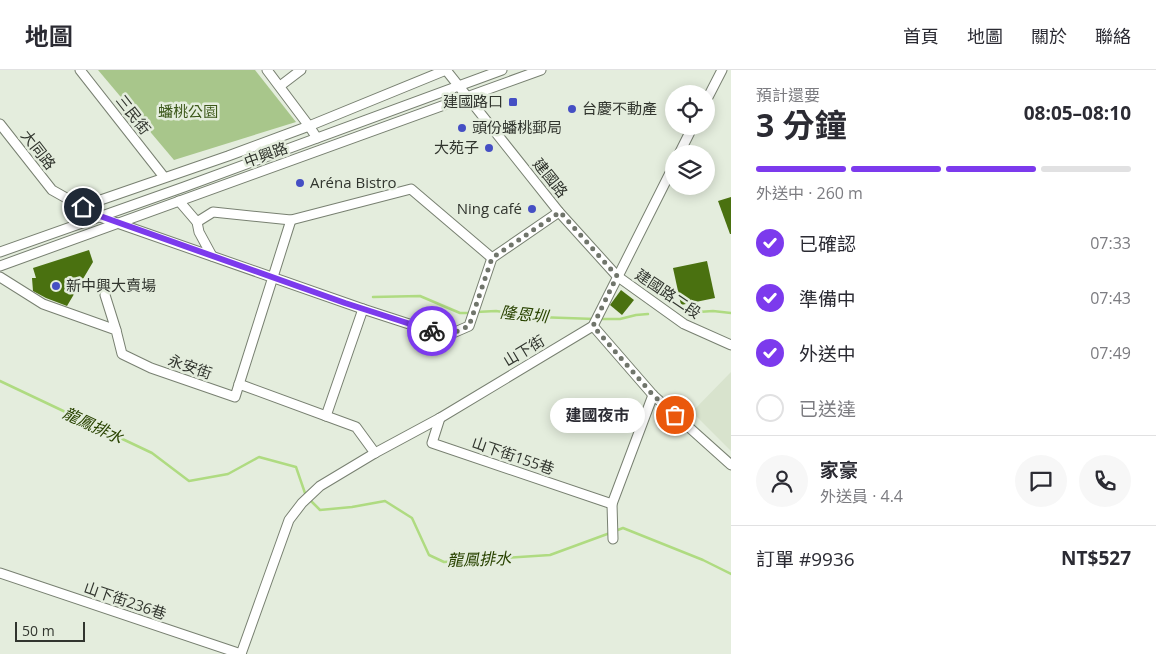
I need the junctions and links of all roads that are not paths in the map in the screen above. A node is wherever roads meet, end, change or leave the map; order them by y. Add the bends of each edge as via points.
1 (80, 70) edge
2 (267, 70) edge
3 (301, 70) edge
4 (446, 70) edge
5 (502, 70) edge
6 (541, 70) edge
7 (722, 70) edge
8 (458, 85) junction
9 (714, 85) edge
10 (280, 86) junction
11 (467, 96) junction
12 (0, 124) edge
13 (309, 126) junction
14 (317, 138) junction
15 (164, 177) junction
16 (665, 183) edge
17 (179, 201) junction
18 (83, 207) junction
19 (560, 212) junction
20 (105, 218) junction
21 (292, 220) junction
22 (198, 222) junction
23 (119, 223) junction
24 (0, 252) edge
25 (212, 256) junction
26 (492, 258) junction
27 (0, 266) edge
28 (0, 276) edge
29 (617, 276) junction
30 (274, 278) junction
31 (105, 295) dead end
32 (363, 309) junction
33 (596, 321) junction
34 (116, 330) junction
35 (731, 345) edge
36 (239, 384) junction
37 (653, 395) junction
38 (326, 416) junction
39 (440, 418) junction
40 (375, 453) junction
41 (731, 465) edge
42 (612, 504) junction
43 (613, 537) dead end
44 (0, 573) edge
45 (241, 654) edge

1 - 15 street, 三民街
2 - 10 street
3 - 10 street
4 - 8 street, 建國路
4 - 13 street
5 - 8 street, 中興路
6 - 11 street, 中興路
7 - 9 street
8 - 11 street, 建國路
8 - 14 street, 中興路
10 - 13 street
11 - 17 street, 中興路
11 - 19 street, 建國路
12 - 18 street, 大同路 via 52,190
13 - 14 street
13 - 15 street
14 - 20 street, 中興路
15 - 18 street
16 - 29 street
17 - 22 street
17 - 23 street, 中興路
18 - 20 street, 大同路
19 - 26 street
19 - 29 street, 建國路
20 - 23 street, 大同路
20 - 24 street, 中興路
21 - 22 street via 213,212
21 - 26 street via 411,188
21 - 30 street
22 - 25 street via 199,232
23 - 25 street, 大同路
23 - 27 street, 中興路
25 - 30 street, 大同路
26 - 32 street, 大同路 via 469,326 446,336
28 - 34 street via 43,304
29 - 33 street
29 - 35 street, 建國路二段 via 684,324
30 - 32 street, 大同路
30 - 36 street
31 - 34 street
32 - 38 street
33 - 37 street
33 - 39 street, 山下街
34 - 36 street, 永安街 via 122,354 151,368 235,397
36 - 38 street
37 - 41 street
37 - 42 street
38 - 40 street via 356,427
39 - 40 street, 山下街
39 - 42 street, 山下街155巷 via 432,443
40 - 45 street, 山下街 via 314,490 288,520
42 - 43 street
44 - 45 street, 山下街236巷

